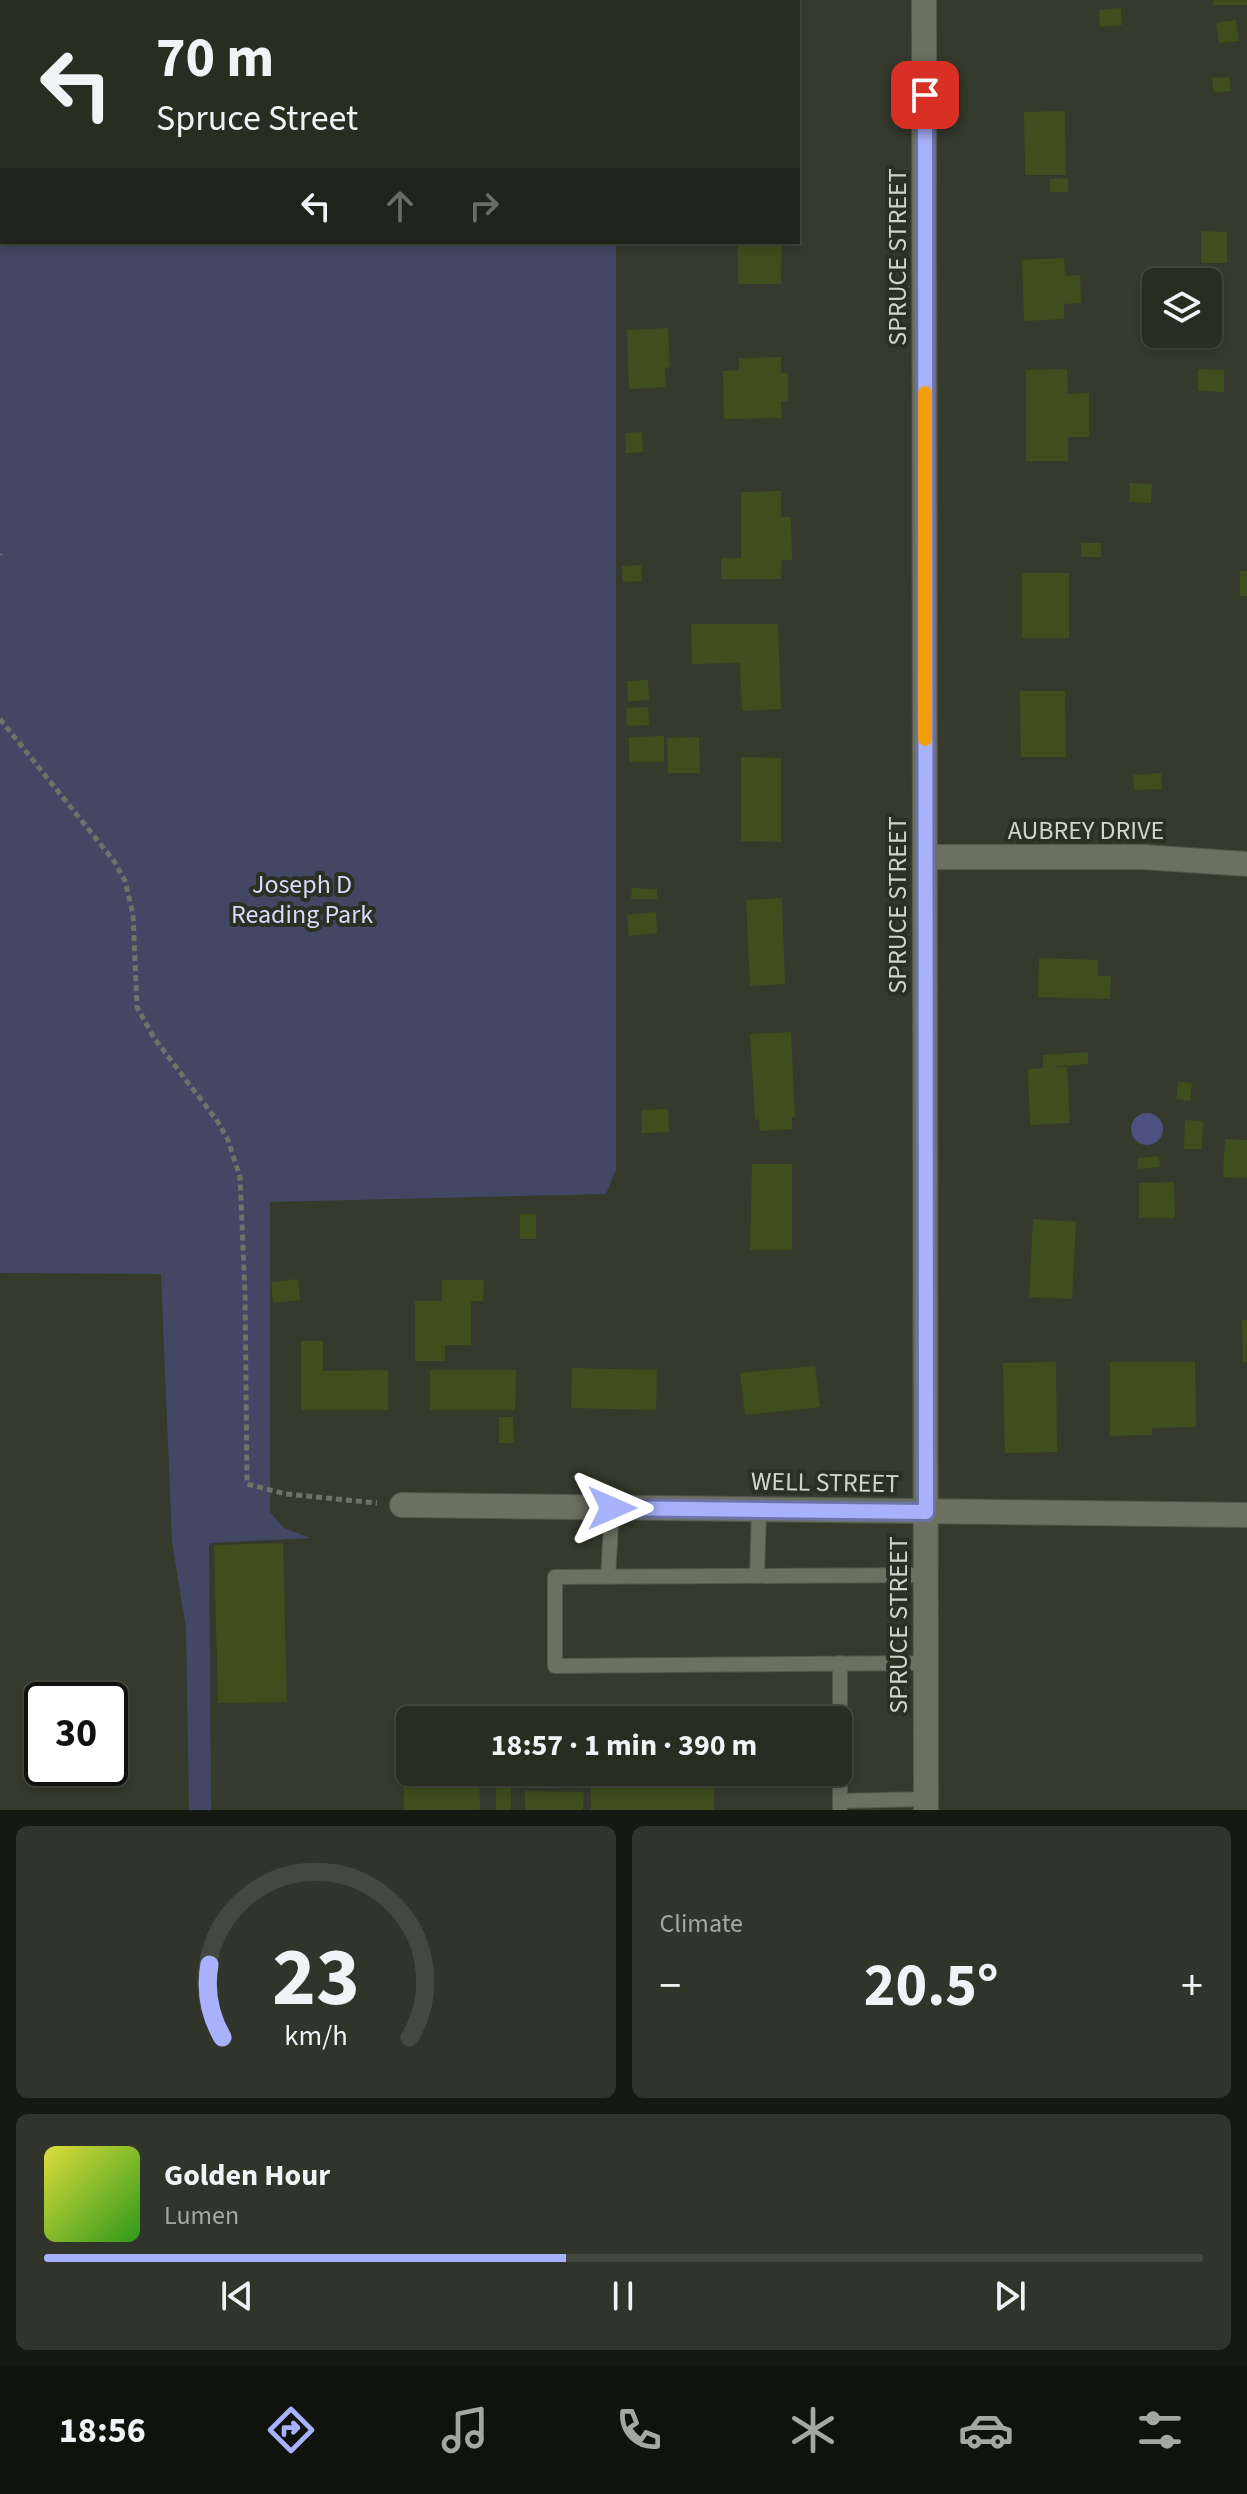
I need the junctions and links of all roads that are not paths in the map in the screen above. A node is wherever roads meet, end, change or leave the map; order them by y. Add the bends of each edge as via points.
1 (924, 0) edge
2 (925, 857) junction
3 (1247, 864) edge
4 (402, 1505) road end
5 (612, 1508) junction
6 (759, 1510) junction
7 (926, 1512) junction
8 (1247, 1515) edge
9 (926, 1575) junction
10 (757, 1576) junction
11 (608, 1577) junction
12 (840, 1663) junction
13 (926, 1663) junction
14 (926, 1804) edge
15 (840, 1806) edge

1 - 2 street, SPRUCE STREET
2 - 3 street, AUBREY DRIVE via 1143,857
2 - 7 street, SPRUCE STREET
4 - 5 street, WELL STREET
5 - 6 street, WELL STREET
5 - 11 lane
6 - 7 street, WELL STREET
6 - 10 lane
7 - 8 street, WELL STREET
7 - 9 street, SPRUCE STREET
9 - 10 lane
9 - 13 street, SPRUCE STREET
10 - 11 lane
11 - 12 lane via 555,1577 555,1666
12 - 13 lane
12 - 15 lane
13 - 14 street, SPRUCE STREET
14 - 15 lane

